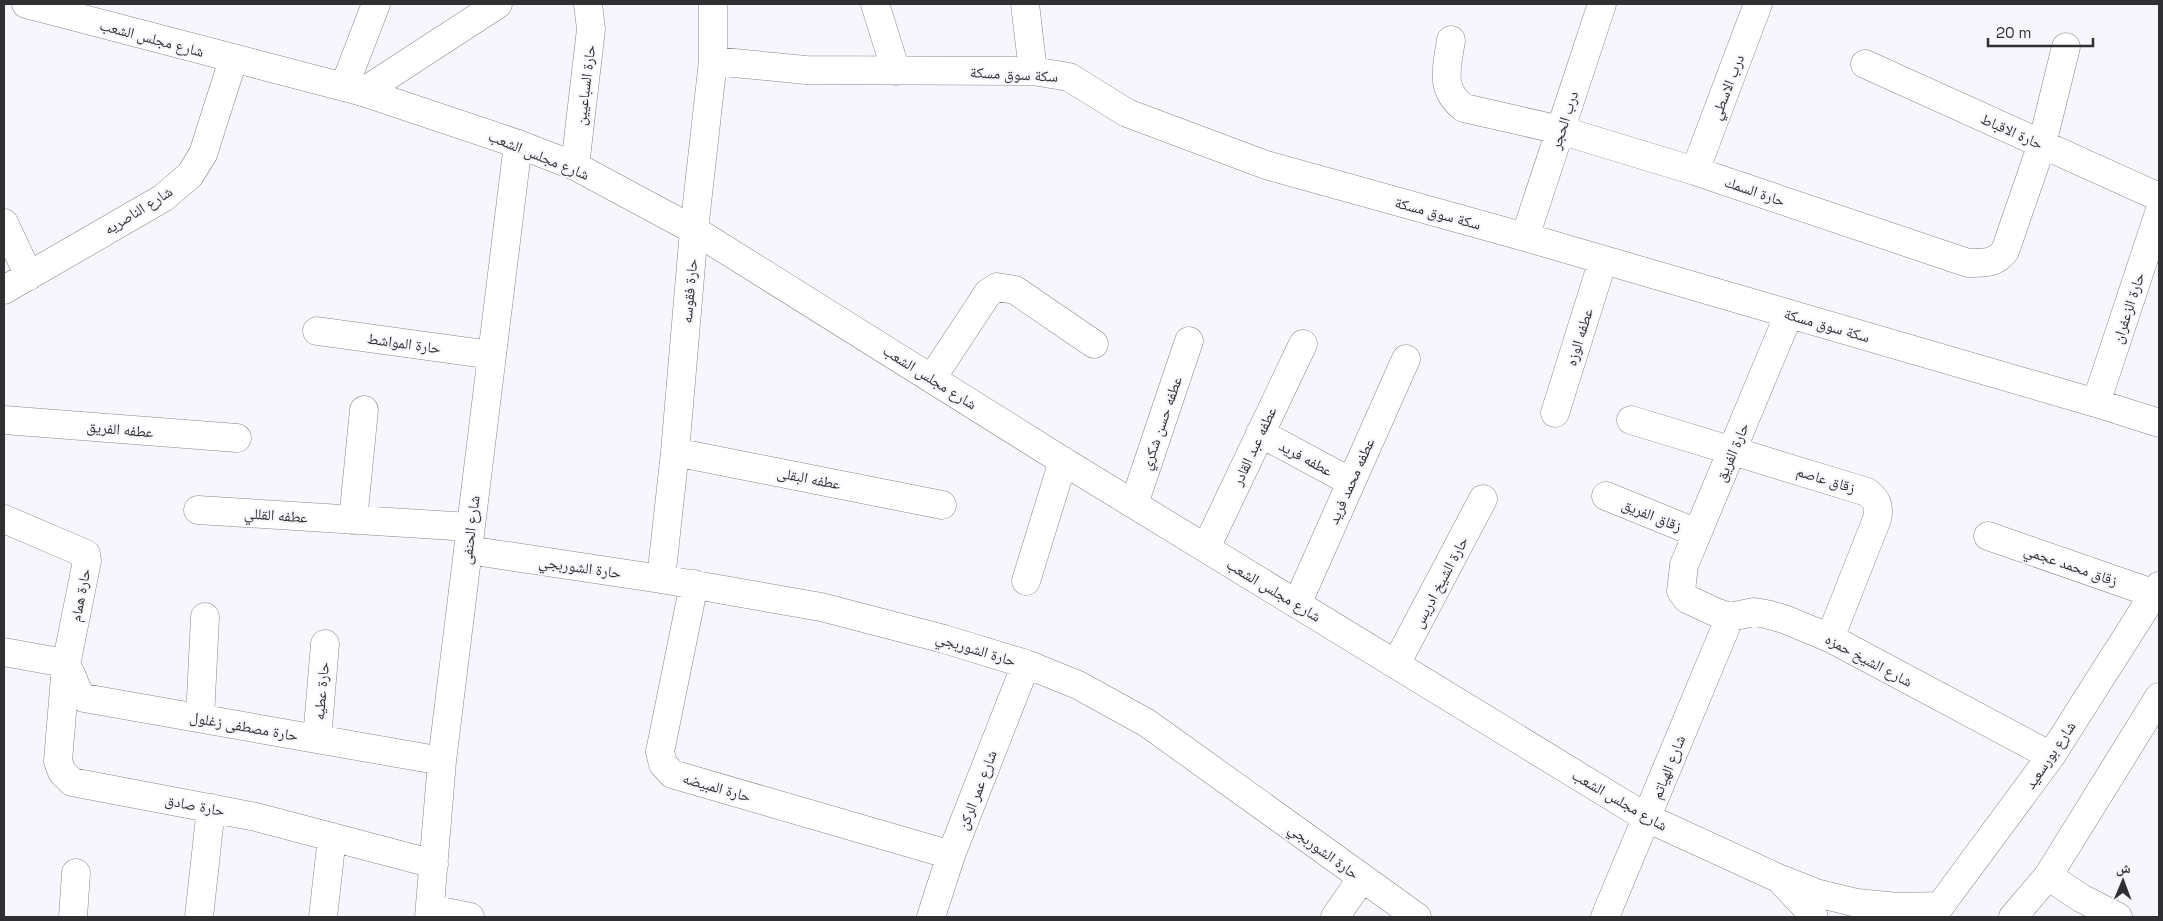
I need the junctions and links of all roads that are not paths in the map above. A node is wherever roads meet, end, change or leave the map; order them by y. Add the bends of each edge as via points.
1 (26, 4) edge
2 (376, 4) edge
3 (498, 4) edge
4 (588, 4) edge
5 (713, 4) edge
6 (875, 4) edge
7 (1025, 4) edge
8 (1602, 4) edge
9 (1758, 4) edge
10 (1451, 40) dead end
11 (2066, 47) dead end
12 (233, 60) junction
13 (713, 61) junction
14 (1865, 64) dead end
15 (896, 71) junction
16 (1033, 71) junction
17 (353, 90) junction
18 (1560, 130) junction
19 (518, 144) junction
20 (2042, 144) junction
21 (575, 166) junction
22 (1695, 171) junction
23 (2159, 197) edge
24 (2159, 212) edge
25 (4, 223) edge
26 (694, 230) junction
27 (1525, 237) junction
28 (1603, 260) junction
29 (29, 276) junction
30 (4, 290) edge
31 (1789, 314) junction
32 (317, 331) dead end
33 (1189, 341) dead end
34 (1094, 344) dead end
35 (1303, 344) dead end
36 (492, 355) junction
37 (1406, 358) dead end
38 (932, 378) junction
39 (2096, 403) junction
40 (364, 410) dead end
41 (1555, 414) dead end
42 (4, 420) edge
43 (1631, 420) dead end
44 (2159, 423) edge
45 (1260, 433) junction
46 (237, 438) dead end
47 (1732, 451) junction
48 (675, 452) junction
49 (1062, 461) junction
50 (1351, 482) junction
51 (1606, 496) dead end
52 (1483, 499) dead end
53 (942, 504) dead end
54 (1134, 504) junction
55 (198, 510) dead end
56 (4, 519) edge
57 (353, 520) junction
58 (1697, 533) junction
59 (1988, 536) dead end
60 (469, 539) junction
61 (1206, 548) junction
62 (661, 579) junction
63 (1026, 581) dead end
64 (694, 584) junction
65 (2157, 590) edge
66 (1681, 591) joint
67 (1297, 604) junction
68 (1730, 616) junction
69 (205, 617) dead end
70 (1830, 638) junction
71 (325, 644) dead end
72 (4, 652) edge
73 (1026, 664) junction
74 (1396, 664) junction
75 (66, 665) junction
76 (2159, 697) edge
77 (200, 718) junction
78 (317, 739) junction
79 (2051, 756) junction
80 (442, 761) junction
81 (211, 808) junction
82 (1647, 818) junction
83 (332, 837) junction
84 (952, 855) junction
85 (434, 864) junction
86 (76, 873) dead end
87 (2048, 876) junction
88 (1362, 878) junction
89 (1778, 878) junction
90 (1936, 912) edge
91 (430, 913) edge
92 (73, 917) edge
93 (199, 917) edge
94 (323, 917) edge
95 (470, 917) edge
96 (932, 917) edge
97 (1335, 917) edge
98 (1417, 917) edge
99 (1605, 917) edge
100 (1814, 917) edge
101 (2013, 917) edge
102 (2118, 917) edge

1 - 12 street, شارع مجلس الشعب
2 - 17 street
3 - 17 street
4 - 21 street, حارة السباعيين via 591,29
5 - 13 street, حارة فقوسه
6 - 15 street
7 - 16 street
8 - 18 street, درب الحجر
9 - 22 street, درب الاسطي
10 - 18 street, حارة السمك via 1446,84 1453,100 1464,108
11 - 20 street, حارة السمك
12 - 17 street, شارع مجلس الشعب
12 - 29 street, شارع الناصريه via 203,154 190,175 163,198
13 - 15 street, سكة سوق مسكة via 806,70
13 - 26 street, حارة فقوسه
14 - 20 street, حارة الاقباط
15 - 16 street, سكة سوق مسكة
16 - 27 street, سكة سوق مسكة via 1069,76 1127,113 1266,165
17 - 19 street, شارع مجلس الشعب
18 - 22 street, حارة السمك
18 - 27 street, درب الحجر
19 - 21 street, شارع مجلس الشعب
19 - 36 street, شارع الحنفى
20 - 22 street, حارة السمك via 2005,251 1998,260 1987,264 1968,263
20 - 23 street, حارة الاقباط
21 - 26 street, شارع مجلس الشعب
24 - 39 street, حارة الزعفران
25 - 29 street
26 - 38 street, شارع مجلس الشعب
26 - 48 street, حارة فقوسه
27 - 28 street, سكة سوق مسكة
28 - 31 street, سكة سوق مسكة
28 - 41 street, عطفه الوزه
29 - 30 street, شارع الناصريه
31 - 39 street, سكة سوق مسكة
31 - 47 street, حارة الفريق
32 - 36 street, حارة المواشط
33 - 54 street, عطفه حسن شكري
34 - 38 street via 1015,290 997,288 988,293
35 - 45 street, عطفه عبد القادر
36 - 60 street, شارع الحنفى
37 - 50 street, عطفه محمد فريد
38 - 49 street, شارع مجلس الشعب
39 - 44 street, سكة سوق مسكة
40 - 57 street
42 - 46 street, عطفه الفريق
43 - 47 street, زقاق عاصم
45 - 50 street, عطفه فريد
45 - 61 street, عطفه عبد القادر
47 - 58 street, حارة الفريق
47 - 70 street, زقاق عاصم via 1867,492 1875,499 1879,509 1877,518
48 - 53 street, عطفه البقلى
48 - 62 street, حارة فقوسه
49 - 54 street, شارع مجلس الشعب
49 - 63 street
50 - 67 street, عطفه محمد فريد
51 - 58 street, زقاق الفريق
52 - 74 street, حارة الشيخ ادريس
54 - 61 street, شارع مجلس الشعب
55 - 57 street, عطفه القللي
56 - 75 street, حارة همام via 86,554
57 - 60 street, عطفه القللي
58 - 66 street, حارة الفريق via 1684,565
59 - 65 street, زقاق محمد عجمي
60 - 62 street, حارة الشوربجي
60 - 80 street, شارع الحنفى
61 - 67 street, شارع مجلس الشعب
62 - 64 street, حارة الشوربجي
64 - 73 street, حارة الشوربجي via 821,607
64 - 84 street, حارة المبيضه via 660,752 663,764 672,774
65 - 79 street, شارع بورسعيد
66 - 68 street, شارع الشيخ حمزه via 1701,607
67 - 74 street, شارع مجلس الشعب
68 - 70 street, شارع الشيخ حمزه via 1754,612 1766,614
68 - 82 street, شارع الهياتم
69 - 77 street
70 - 79 street, شارع الشيخ حمزه
71 - 78 street, حارة عطيه
72 - 75 street
73 - 84 street, شارع عمر الركن
73 - 88 street, حارة الشوربجي via 1078,685 1148,723
74 - 82 street, شارع مجلس الشعب
75 - 77 street, حارة مصطفى زغلول via 84,698
75 - 81 street, حارة صادق via 58,761 62,772 72,782
76 - 87 street
77 - 78 street, حارة مصطفى زغلول
78 - 80 street, حارة مصطفى زغلول
79 - 90 street, شارع بورسعيد
80 - 85 street, شارع الحنفى
81 - 83 street, حارة صادق
81 - 93 street
82 - 89 street, شارع مجلس الشعب
82 - 99 street, شارع الهياتم
83 - 85 street, حارة صادق
83 - 94 street
84 - 96 street, شارع عمر الركن
85 - 91 street, شارع الحنفى
86 - 92 street
87 - 101 street
87 - 102 street
88 - 97 street
88 - 98 street, حارة الشوربجي
89 - 90 street, شارع مجلس الشعب via 1816,893 1857,903
89 - 100 street, شارع مجلس الشعب
91 - 95 street

